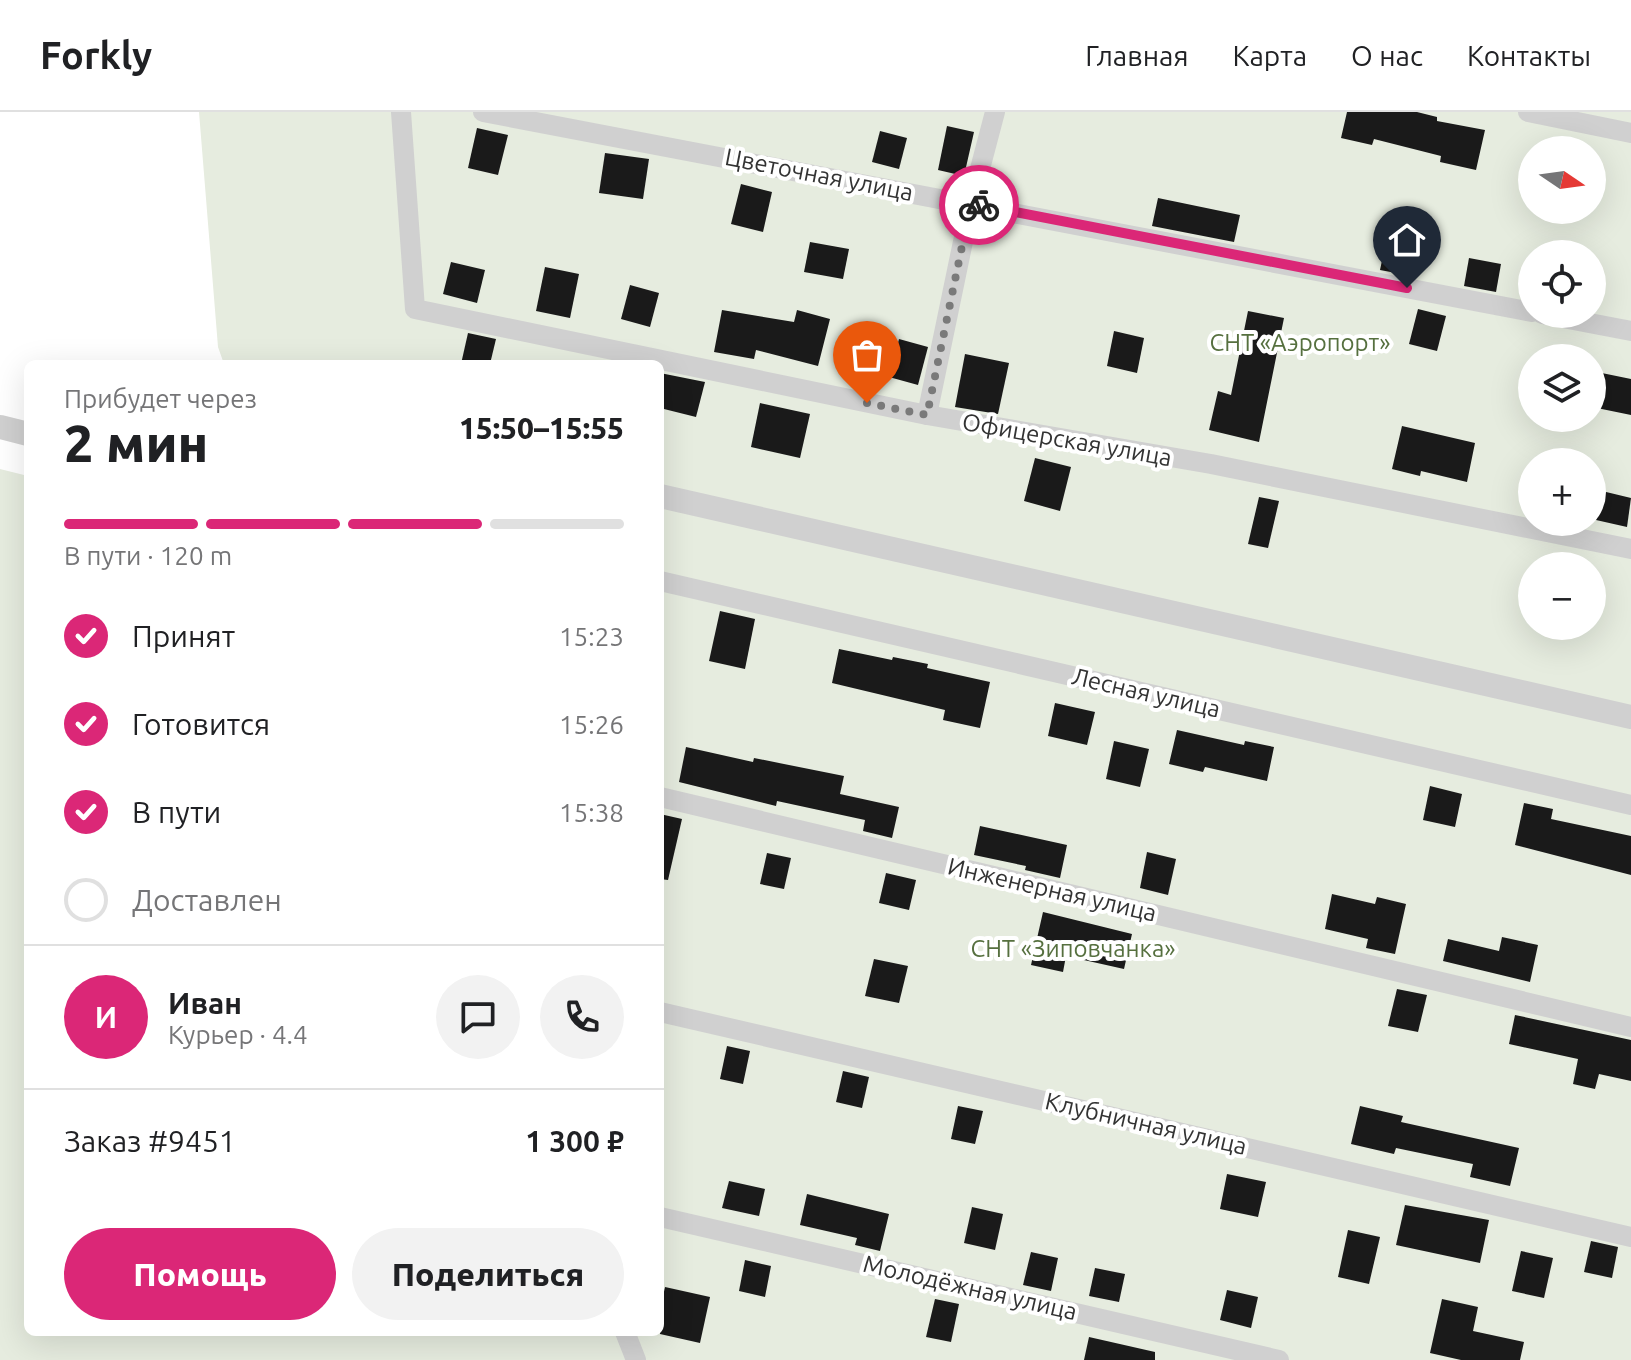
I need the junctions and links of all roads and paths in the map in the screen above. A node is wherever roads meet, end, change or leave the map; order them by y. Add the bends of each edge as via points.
1 (401, 112) edge
2 (483, 112) edge
3 (995, 112) edge
4 (1528, 112) edge
5 (1631, 133) edge
6 (971, 203) junction
7 (1518, 309) edge
8 (1606, 326) edge
9 (1631, 331) edge
10 (661, 360) edge
11 (664, 361) edge
12 (927, 415) junction
13 (0, 427) edge
14 (24, 433) edge
15 (664, 497) edge
16 (1631, 549) edge
17 (664, 582) edge
18 (1631, 717) edge
19 (664, 798) edge
20 (1631, 805) edge
21 (664, 1013) edge
22 (1631, 1027) edge
23 (664, 1218) edge
24 (1631, 1237) edge
25 (627, 1336) edge
26 (636, 1360) edge
27 (1279, 1360) edge

1 - 10 street, Офицерская улица via 415,309
2 - 6 street, Цветочная улица
3 - 6 street
4 - 5 street
6 - 7 street, Цветочная улица
6 - 12 street
8 - 9 street
11 - 12 street, Офицерская улица
12 - 16 street, Офицерская улица via 1211,464
13 - 14 street
15 - 18 street
17 - 20 street, Лесная улица
19 - 22 street, Инженерная улица
21 - 24 street, Клубничная улица
23 - 27 street, Молодёжная улица
25 - 26 street

